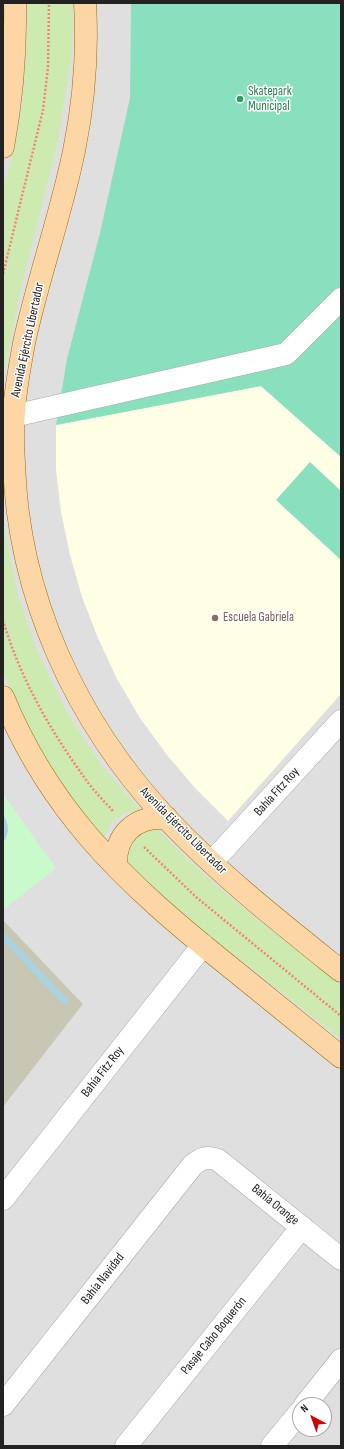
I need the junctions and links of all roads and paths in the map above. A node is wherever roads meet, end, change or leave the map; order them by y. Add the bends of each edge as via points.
1 (15, 3) edge
2 (49, 3) edge
3 (85, 3) edge
4 (3, 148) edge
5 (3, 274) edge
6 (341, 299) edge
7 (13, 416) junction
8 (3, 697) edge
9 (341, 721) edge
10 (167, 818) junction
11 (212, 862) junction
12 (116, 866) junction
13 (203, 946) junction
14 (341, 971) edge
15 (341, 1057) edge
16 (206, 1158) joint
17 (3, 1199) edge
18 (302, 1227) junction
19 (341, 1258) edge
20 (341, 1360) edge
21 (311, 1397) edge
22 (3, 1405) edge
23 (292, 1422) edge
24 (126, 1446) edge
25 (272, 1446) edge

1 - 4 main road via 13,78
2 - 5 path via 48,67 42,110
3 - 7 main road, Avenida Ejército Libertador via 86,53 80,120 66,185 31,312 22,352
6 - 7 street via 286,354
7 - 10 main road, Avenida Ejército Libertador via 14,477 18,514 32,584 46,627 63,668 84,708 136,784
8 - 12 main road via 28,749 66,809
9 - 11 street, Bahía Fitz Roy
10 - 11 main road, Avenida Ejército Libertador
10 - 12 main road via 146,819 128,829 118,846
11 - 14 main road, Avenida Ejército Libertador
12 - 13 main road
13 - 15 main road
13 - 17 street, Bahía Fitz Roy
16 - 18 street, Bahía Orange via 218,1160
16 - 22 street, Bahía Navidad via 198,1160 192,1166
18 - 19 street, Bahía Orange
18 - 24 street, Pasaje Cabo Boquerón
20 - 21 street
23 - 25 street

